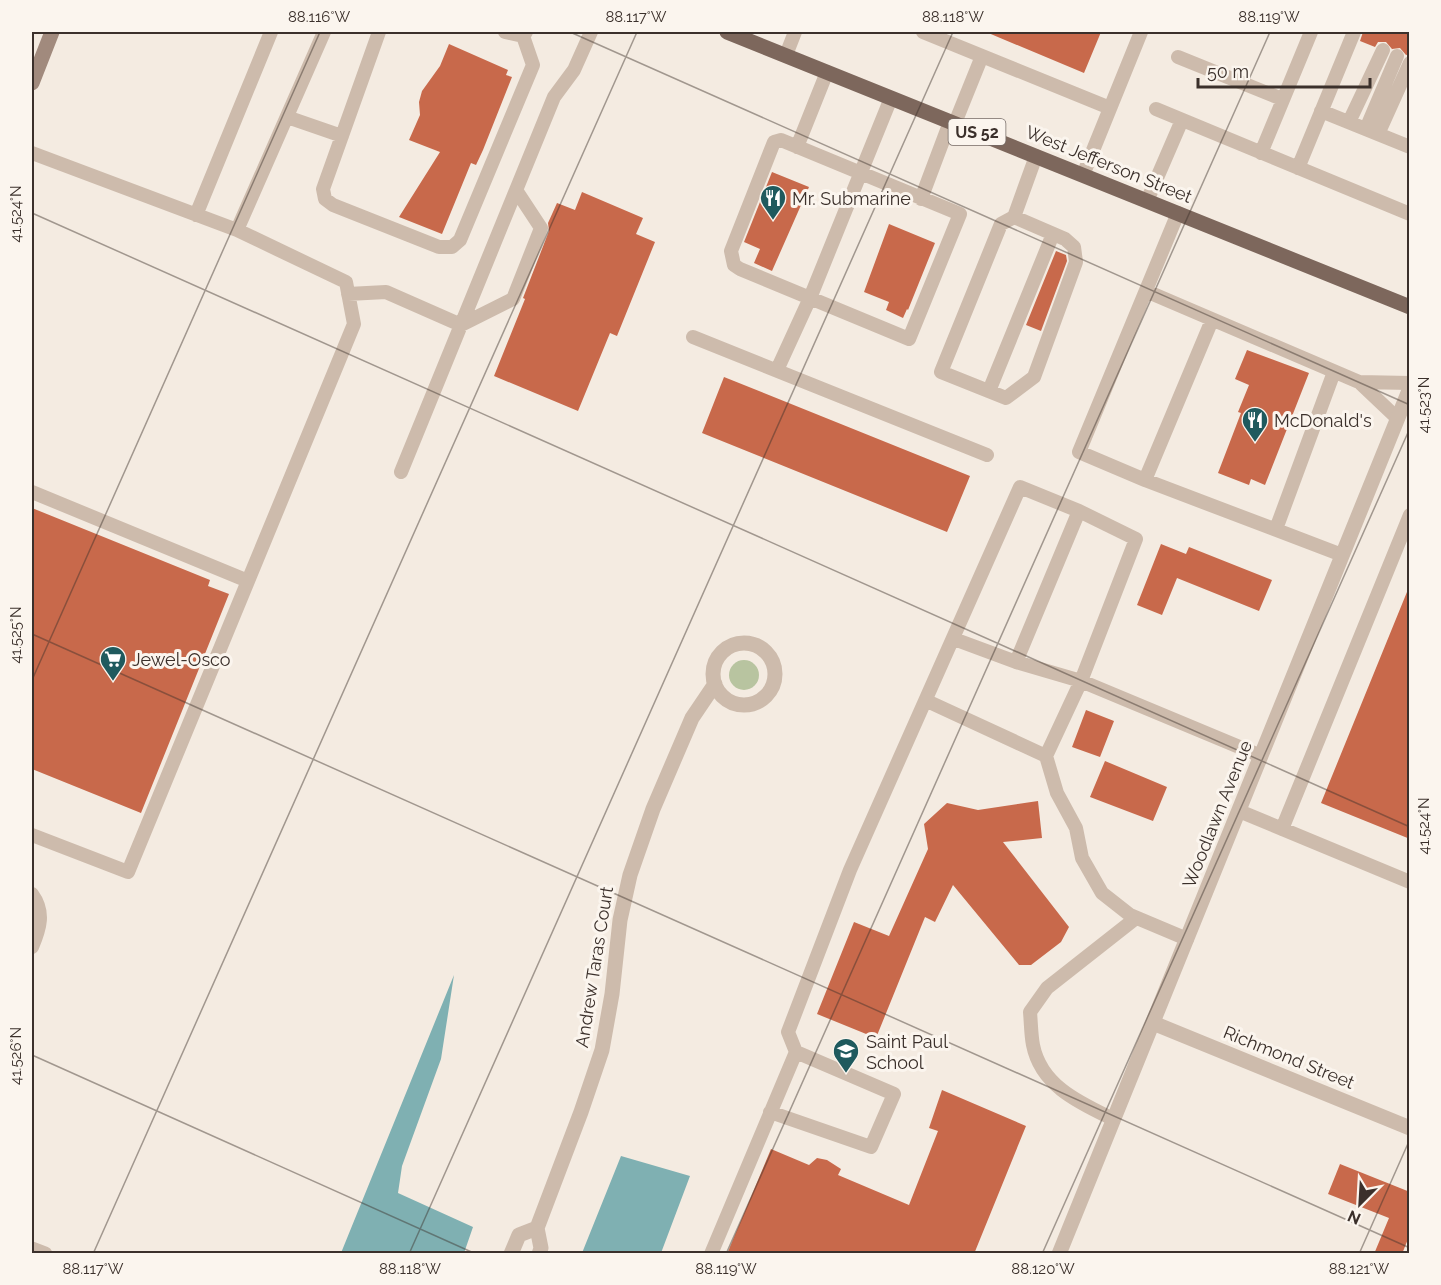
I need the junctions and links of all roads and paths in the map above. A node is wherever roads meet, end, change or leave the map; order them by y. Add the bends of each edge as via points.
1 (52, 32) edge
2 (271, 32) edge
3 (324, 32) edge
4 (379, 32) edge
5 (505, 32) edge
6 (591, 32) edge
7 (727, 32) edge
8 (795, 32) edge
9 (923, 32) edge
10 (1141, 32) edge
11 (1311, 32) edge
12 (1354, 32) edge
13 (525, 34) edge
14 (1383, 50) dead end
15 (786, 55) junction
16 (982, 56) junction
17 (1178, 57) dead end
18 (1403, 60) edge
19 (827, 72) junction
20 (32, 83) edge
21 (891, 98) junction
22 (1282, 99) junction
23 (1110, 108) junction
24 (1156, 109) dead end
25 (1321, 111) junction
26 (287, 117) junction
27 (1182, 120) junction
28 (952, 122) junction
29 (1349, 122) junction
30 (1372, 131) junction
31 (342, 136) junction
32 (797, 147) junction
33 (1410, 147) edge
34 (32, 153) edge
35 (1261, 153) junction
36 (1036, 156) junction
37 (1298, 168) junction
38 (860, 174) junction
39 (1083, 175) junction
40 (516, 190) junction
41 (921, 199) junction
42 (1147, 201) junction
43 (1178, 213) junction
44 (1410, 214) edge
45 (196, 215) junction
46 (1014, 217) junction
47 (237, 230) junction
48 (1053, 234) junction
49 (1146, 291) junction
50 (348, 294) junction
51 (810, 298) junction
52 (1410, 307) edge
53 (1212, 320) junction
54 (460, 325) junction
55 (693, 337) dead end
56 (777, 370) junction
57 (1334, 372) junction
58 (1359, 382) junction
59 (1410, 383) edge
60 (1410, 388) edge
61 (988, 391) junction
62 (1403, 410) edge
63 (987, 455) dead end
64 (400, 472) dead end
65 (1145, 480) junction
66 (32, 492) edge
67 (1079, 511) junction
68 (1410, 514) edge
69 (1276, 529) junction
70 (1342, 555) junction
71 (248, 581) junction
72 (954, 639) junction
73 (1016, 662) junction
74 (1080, 681) junction
75 (715, 684) junction
76 (927, 701) junction
77 (1046, 756) junction
78 (1261, 756) junction
79 (1239, 811) junction
80 (1282, 829) junction
81 (32, 836) edge
82 (1410, 882) edge
83 (32, 894) edge
84 (1136, 918) junction
85 (1187, 939) junction
86 (32, 947) edge
87 (1154, 1023) junction
88 (796, 1052) junction
89 (770, 1112) junction
90 (1113, 1119) junction
91 (1410, 1128) edge
92 (537, 1228) junction
93 (32, 1249) edge
94 (45, 1254) edge
95 (511, 1254) edge
96 (539, 1254) edge
97 (711, 1254) edge
98 (1059, 1254) edge

1 - 20 main road
2 - 45 lane
3 - 26 lane
4 - 31 lane
5 - 13 lane
6 - 40 lane via 574,70 554,97
7 - 15 main road, West Jefferson Street / US 52
8 - 15 lane
9 - 16 lane
10 - 23 lane
11 - 22 lane
12 - 25 lane
13 - 31 lane via 533,65 453,247 439,247 325,199 323,189
14 - 29 lane
15 - 19 main road, West Jefferson Street / US 52
16 - 23 lane
16 - 28 lane
17 - 22 lane
18 - 30 lane
19 - 21 main road, West Jefferson Street / US 52
19 - 32 lane
21 - 28 main road, West Jefferson Street / US 52
21 - 38 lane
22 - 35 lane
23 - 39 lane
24 - 27 lane
25 - 29 lane
25 - 37 lane
26 - 31 lane
26 - 47 lane
27 - 35 lane
27 - 42 lane
28 - 36 main road, West Jefferson Street / US 52
28 - 41 lane
29 - 30 lane
30 - 33 lane
32 - 38 lane
32 - 51 lane via 774,142 731,251 734,265 740,269
34 - 45 lane
35 - 37 lane
36 - 39 main road, West Jefferson Street / US 52
36 - 46 lane
37 - 44 lane
38 - 41 lane
38 - 51 lane
39 - 42 main road, West Jefferson Street / US 52
40 - 54 lane
40 - 54 lane via 541,228 513,299
41 - 51 lane via 960,214 909,339
42 - 43 main road, West Jefferson Street / US 52
43 - 49 lane
43 - 52 main road, West Jefferson Street / US 52
45 - 47 lane
46 - 48 lane
46 - 61 lane via 1001,224 941,372
47 - 50 lane via 346,282
48 - 61 lane
48 - 61 lane via 1074,247 1076,262 1034,377 1006,398
49 - 53 lane
49 - 65 lane via 1079,452
50 - 54 lane via 386,292
50 - 71 lane via 354,324
51 - 56 lane
53 - 57 lane
53 - 65 lane
54 - 64 lane
55 - 56 lane
56 - 63 lane
57 - 58 lane
57 - 69 lane
58 - 59 lane
58 - 62 lane
60 - 62 street, Woodlawn Avenue
62 - 70 street, Woodlawn Avenue
65 - 69 lane
66 - 71 lane
67 - 72 lane via 1020,487
67 - 73 lane
67 - 74 lane via 1136,539
68 - 80 lane
69 - 70 lane
70 - 78 street, Woodlawn Avenue
71 - 81 lane via 128,872
72 - 73 lane
72 - 76 lane
73 - 74 lane
74 - 77 lane
74 - 78 lane
75 - 75 street, Andrew Taras Court via 728,700 749,705 768,695 774,686 774,664 761,647 751,643 729,646 715,662
75 - 92 street, Andrew Taras Court via 692,718 630,874 602,1050
76 - 77 lane
76 - 88 lane via 863,840 811,971 789,1032
77 - 84 lane via 1092,878 1102,893
78 - 79 street, Woodlawn Avenue
79 - 80 lane
79 - 85 street, Woodlawn Avenue
80 - 82 lane
83 - 86 lane via 40,914
84 - 85 lane
84 - 90 lane via 1047,988 1030,1012 1034,1047 1047,1077 1073,1100
85 - 87 street, Woodlawn Avenue
87 - 90 street, Woodlawn Avenue
87 - 91 street, Richmond Street
88 - 89 lane
88 - 89 lane via 894,1095 871,1147
89 - 97 lane
90 - 98 street, Woodlawn Avenue
92 - 95 street via 519,1235
92 - 96 street, Andrew Taras Court
93 - 94 street

